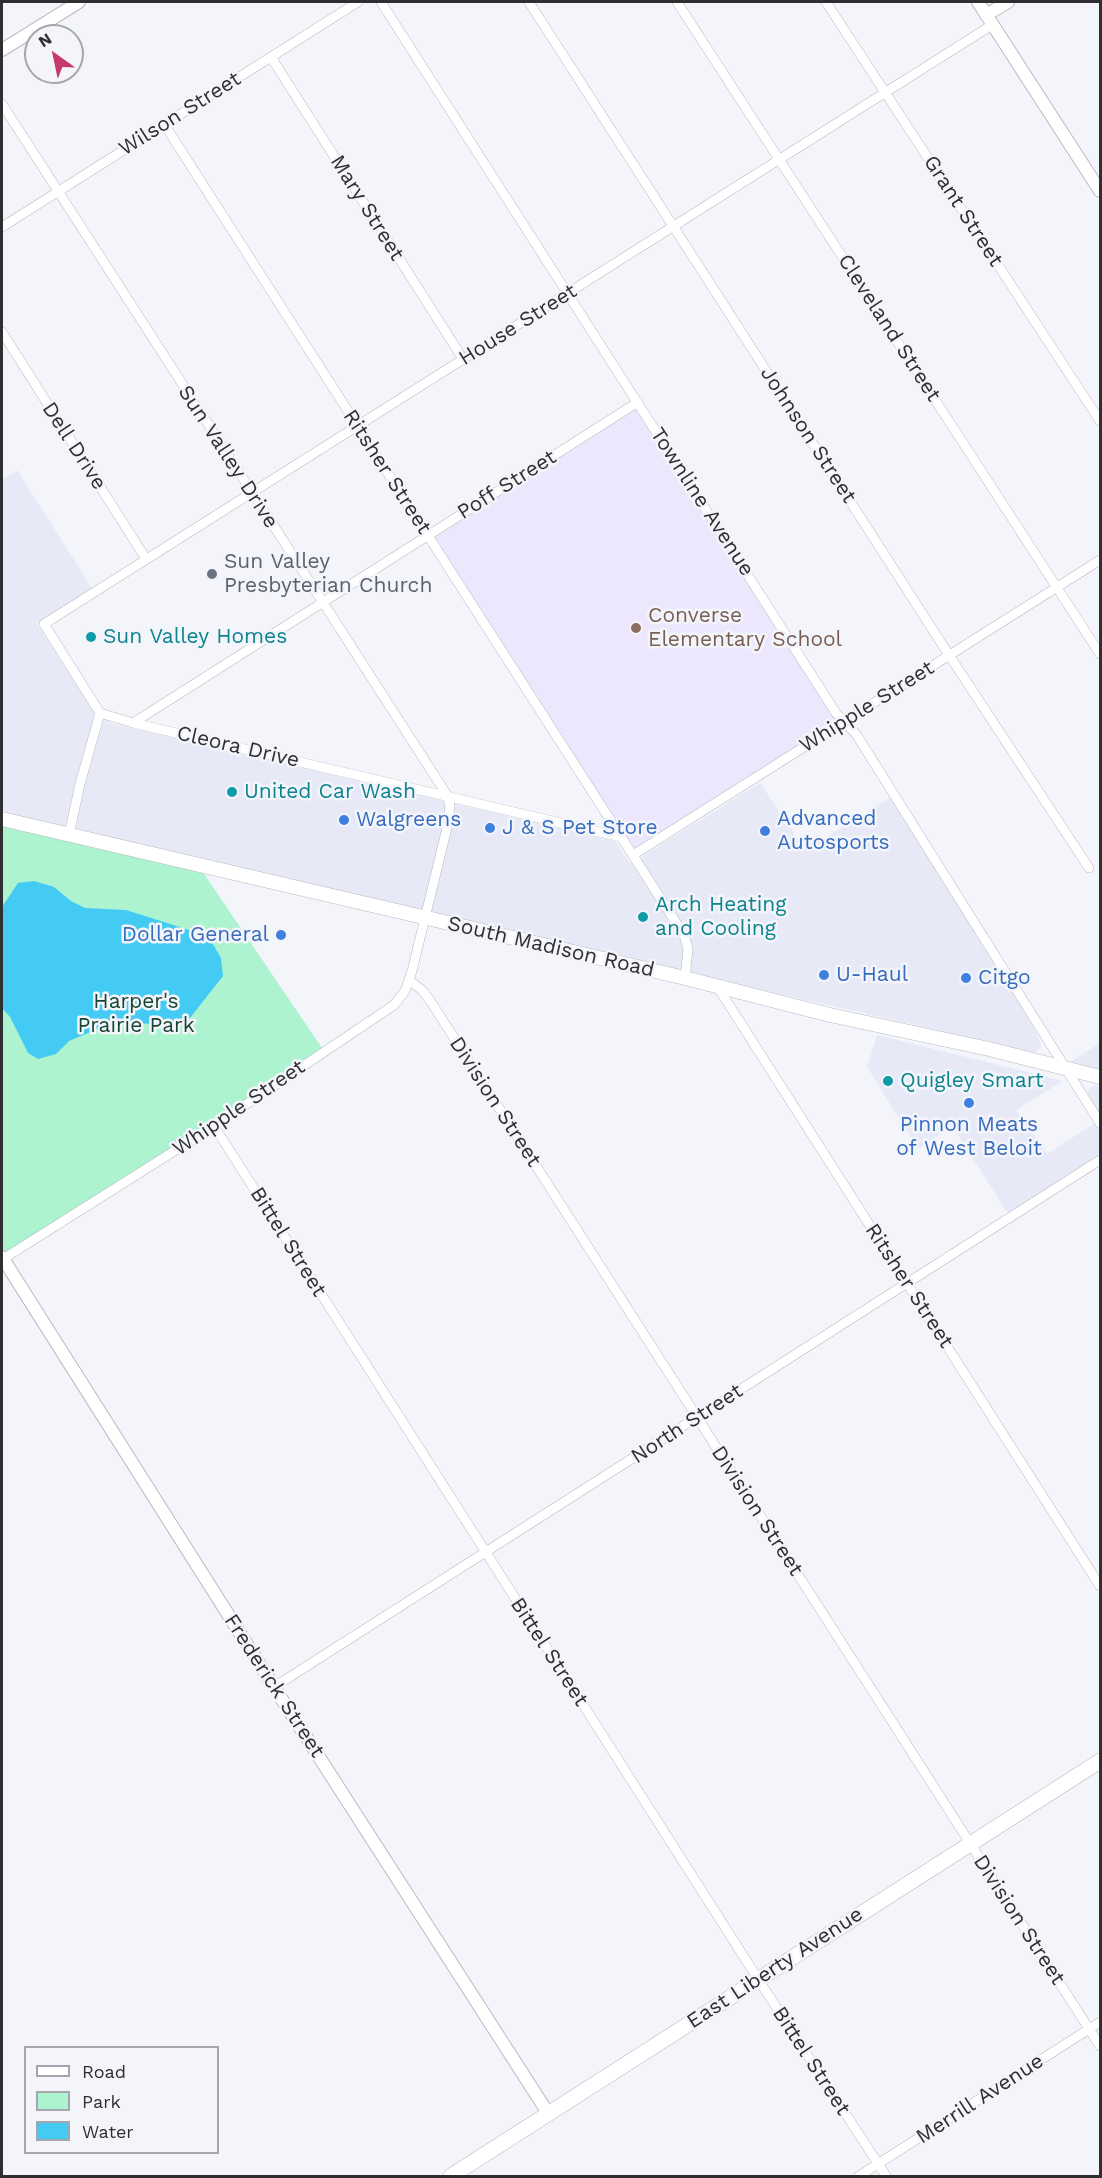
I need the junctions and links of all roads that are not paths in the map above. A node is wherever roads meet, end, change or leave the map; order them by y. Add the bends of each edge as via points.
1 (79, 2) edge
2 (358, 2) edge
3 (381, 2) edge
4 (529, 2) edge
5 (677, 2) edge
6 (826, 2) edge
7 (978, 2) edge
8 (1008, 2) edge
9 (989, 20) junction
10 (2, 50) edge
11 (271, 57) junction
12 (885, 92) junction
13 (2, 104) edge
14 (164, 124) junction
15 (779, 159) junction
16 (59, 191) junction
17 (1101, 191) edge
18 (674, 226) junction
19 (2, 227) edge
20 (568, 293) junction
21 (2, 332) edge
22 (463, 359) junction
23 (638, 402) junction
24 (1101, 421) edge
25 (358, 426) junction
26 (251, 494) junction
27 (428, 534) junction
28 (146, 559) junction
29 (1101, 560) edge
30 (1057, 587) junction
31 (322, 602) junction
32 (1101, 654) edge
33 (949, 655) junction
34 (100, 713) junction
35 (845, 722) junction
36 (133, 723) junction
37 (447, 795) junction
38 (2, 819) edge
39 (69, 835) junction
40 (621, 837) junction
41 (633, 855) junction
42 (1089, 868) dead end
43 (424, 917) junction
44 (686, 978) junction
45 (409, 980) junction
46 (717, 986) junction
47 (1066, 1069) junction
48 (1101, 1077) edge
49 (1101, 1123) edge
50 (214, 1126) junction
51 (1101, 1160) edge
52 (2, 1258) edge
53 (908, 1283) junction
54 (697, 1417) junction
55 (486, 1553) junction
56 (1101, 1586) edge
57 (274, 1688) junction
58 (1101, 1761) edge
59 (970, 1844) junction
60 (758, 1979) junction
61 (1101, 2022) edge
62 (1089, 2028) junction
63 (1101, 2046) edge
64 (548, 2113) junction
65 (878, 2164) junction
66 (450, 2176) edge
67 (859, 2176) edge
68 (886, 2176) edge

1 - 10 street
2 - 11 street, Wilson Street
3 - 20 street, Townline Avenue
4 - 18 street, Johnson Street
5 - 15 street, Cleveland Street
6 - 12 street, Grant Street
7 - 9 street
8 - 9 street, House Street
9 - 12 street, House Street
9 - 17 street
11 - 14 street, Wilson Street
11 - 22 street, Mary Street
12 - 15 street, House Street
12 - 24 street, Grant Street
13 - 16 street, Sun Valley Drive
14 - 16 street, Wilson Street
14 - 25 street, Ritsher Street
15 - 18 street, House Street
15 - 30 street, Cleveland Street
16 - 19 street, Wilson Street
16 - 26 street, Sun Valley Drive
18 - 20 street, House Street
18 - 33 street, Johnson Street
20 - 22 street, House Street
20 - 23 street, Townline Avenue
21 - 28 street, Dell Drive
22 - 25 street, House Street
23 - 27 street, Poff Street
23 - 35 street, Townline Avenue
25 - 26 street, House Street
25 - 27 street, Ritsher Street
26 - 28 street, House Street
26 - 31 street, Sun Valley Drive
27 - 31 street, Poff Street
27 - 40 street, Ritsher Street
28 - 34 street, House Street via 44,624
29 - 30 street, Whipple Street
30 - 32 street, Cleveland Street
30 - 33 street, Whipple Street
31 - 36 street, Poff Street
31 - 37 street, Sun Valley Drive
33 - 35 street, Whipple Street
33 - 42 street, Johnson Street
34 - 36 street, Cleora Drive
34 - 39 street
35 - 41 street, Whipple Street
35 - 47 street, Townline Avenue
36 - 37 street, Cleora Drive
37 - 40 street, Cleora Drive
37 - 43 street via 449,817
38 - 39 main road, South Madison Road
39 - 43 main road, South Madison Road
40 - 41 street, Ritsher Street
41 - 44 street, Ritsher Street via 684,935
43 - 44 main road, South Madison Road
43 - 45 street, Whipple Street
44 - 46 main road, South Madison Road
45 - 50 street, Whipple Street via 394,1005
45 - 54 street, Division Street via 431,1002
46 - 47 main road, South Madison Road
46 - 53 street, Ritsher Street
47 - 48 main road, South Madison Road
47 - 49 street, Townline Avenue
50 - 52 street, Whipple Street
50 - 55 street, Bittel Street
51 - 53 street, North Street
52 - 57 street, Frederick Street
53 - 54 street, North Street
53 - 56 street, Ritsher Street
54 - 55 street, North Street
54 - 59 street, Division Street
55 - 57 street, North Street
55 - 60 street, Bittel Street
57 - 64 street, Frederick Street
58 - 59 main road, East Liberty Avenue
59 - 60 main road, East Liberty Avenue
59 - 62 street, Division Street
60 - 64 main road, East Liberty Avenue
60 - 65 street, Bittel Street
61 - 62 street, Merrill Avenue
62 - 63 street, Division Street
62 - 65 street, Merrill Avenue
64 - 66 main road, East Liberty Avenue
65 - 67 street, Merrill Avenue
65 - 68 street, Bittel Street

